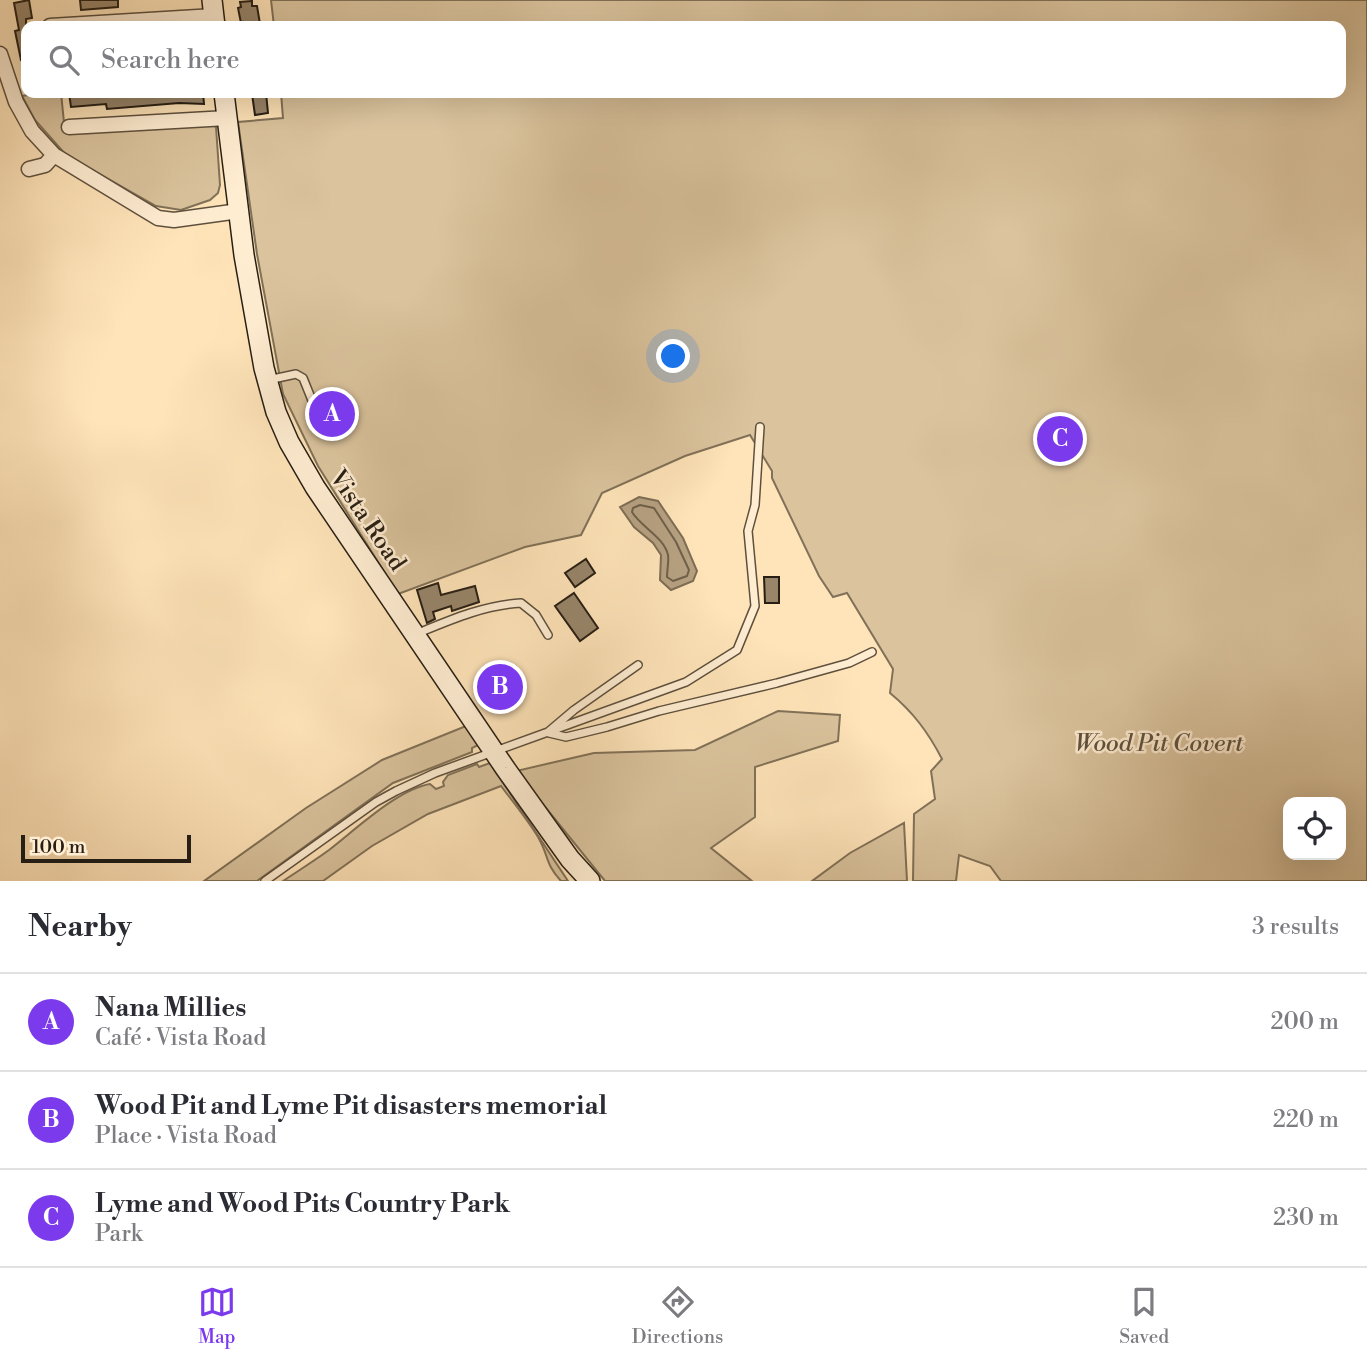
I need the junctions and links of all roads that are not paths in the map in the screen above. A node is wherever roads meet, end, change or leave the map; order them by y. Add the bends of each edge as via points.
1 (214, 14) edge
2 (118, 21) edge
3 (0, 54) edge
4 (225, 98) edge
5 (16, 102) junction
6 (1, 107) edge
7 (227, 118) junction
8 (69, 127) dead end
9 (54, 155) junction
10 (25, 166) dead end
11 (239, 211) junction
12 (267, 380) junction
13 (320, 421) dead end
14 (760, 427) dead end
15 (415, 634) junction
16 (548, 635) dead end
17 (872, 652) dead end
18 (638, 665) dead end
19 (548, 733) junction
20 (493, 751) junction
21 (265, 881) edge
22 (590, 881) edge

1 - 2 street
3 - 5 street
4 - 7 main road, Vista Road
5 - 6 street
5 - 9 street via 32,131
7 - 8 street
7 - 11 main road, Vista Road
9 - 10 street via 45,164
9 - 11 street via 158,218
11 - 12 main road, Vista Road
12 - 13 lane via 296,374 303,377
12 - 15 main road, Vista Road via 289,442
14 - 19 lane via 755,505 748,531 755,606 737,650 686,681
15 - 16 lane via 499,604 521,603 536,615
15 - 20 main road, Vista Road
17 - 19 lane via 849,663 593,731 566,737
18 - 19 lane
19 - 20 lane
20 - 21 lane via 396,791
20 - 22 main road, Vista Road

